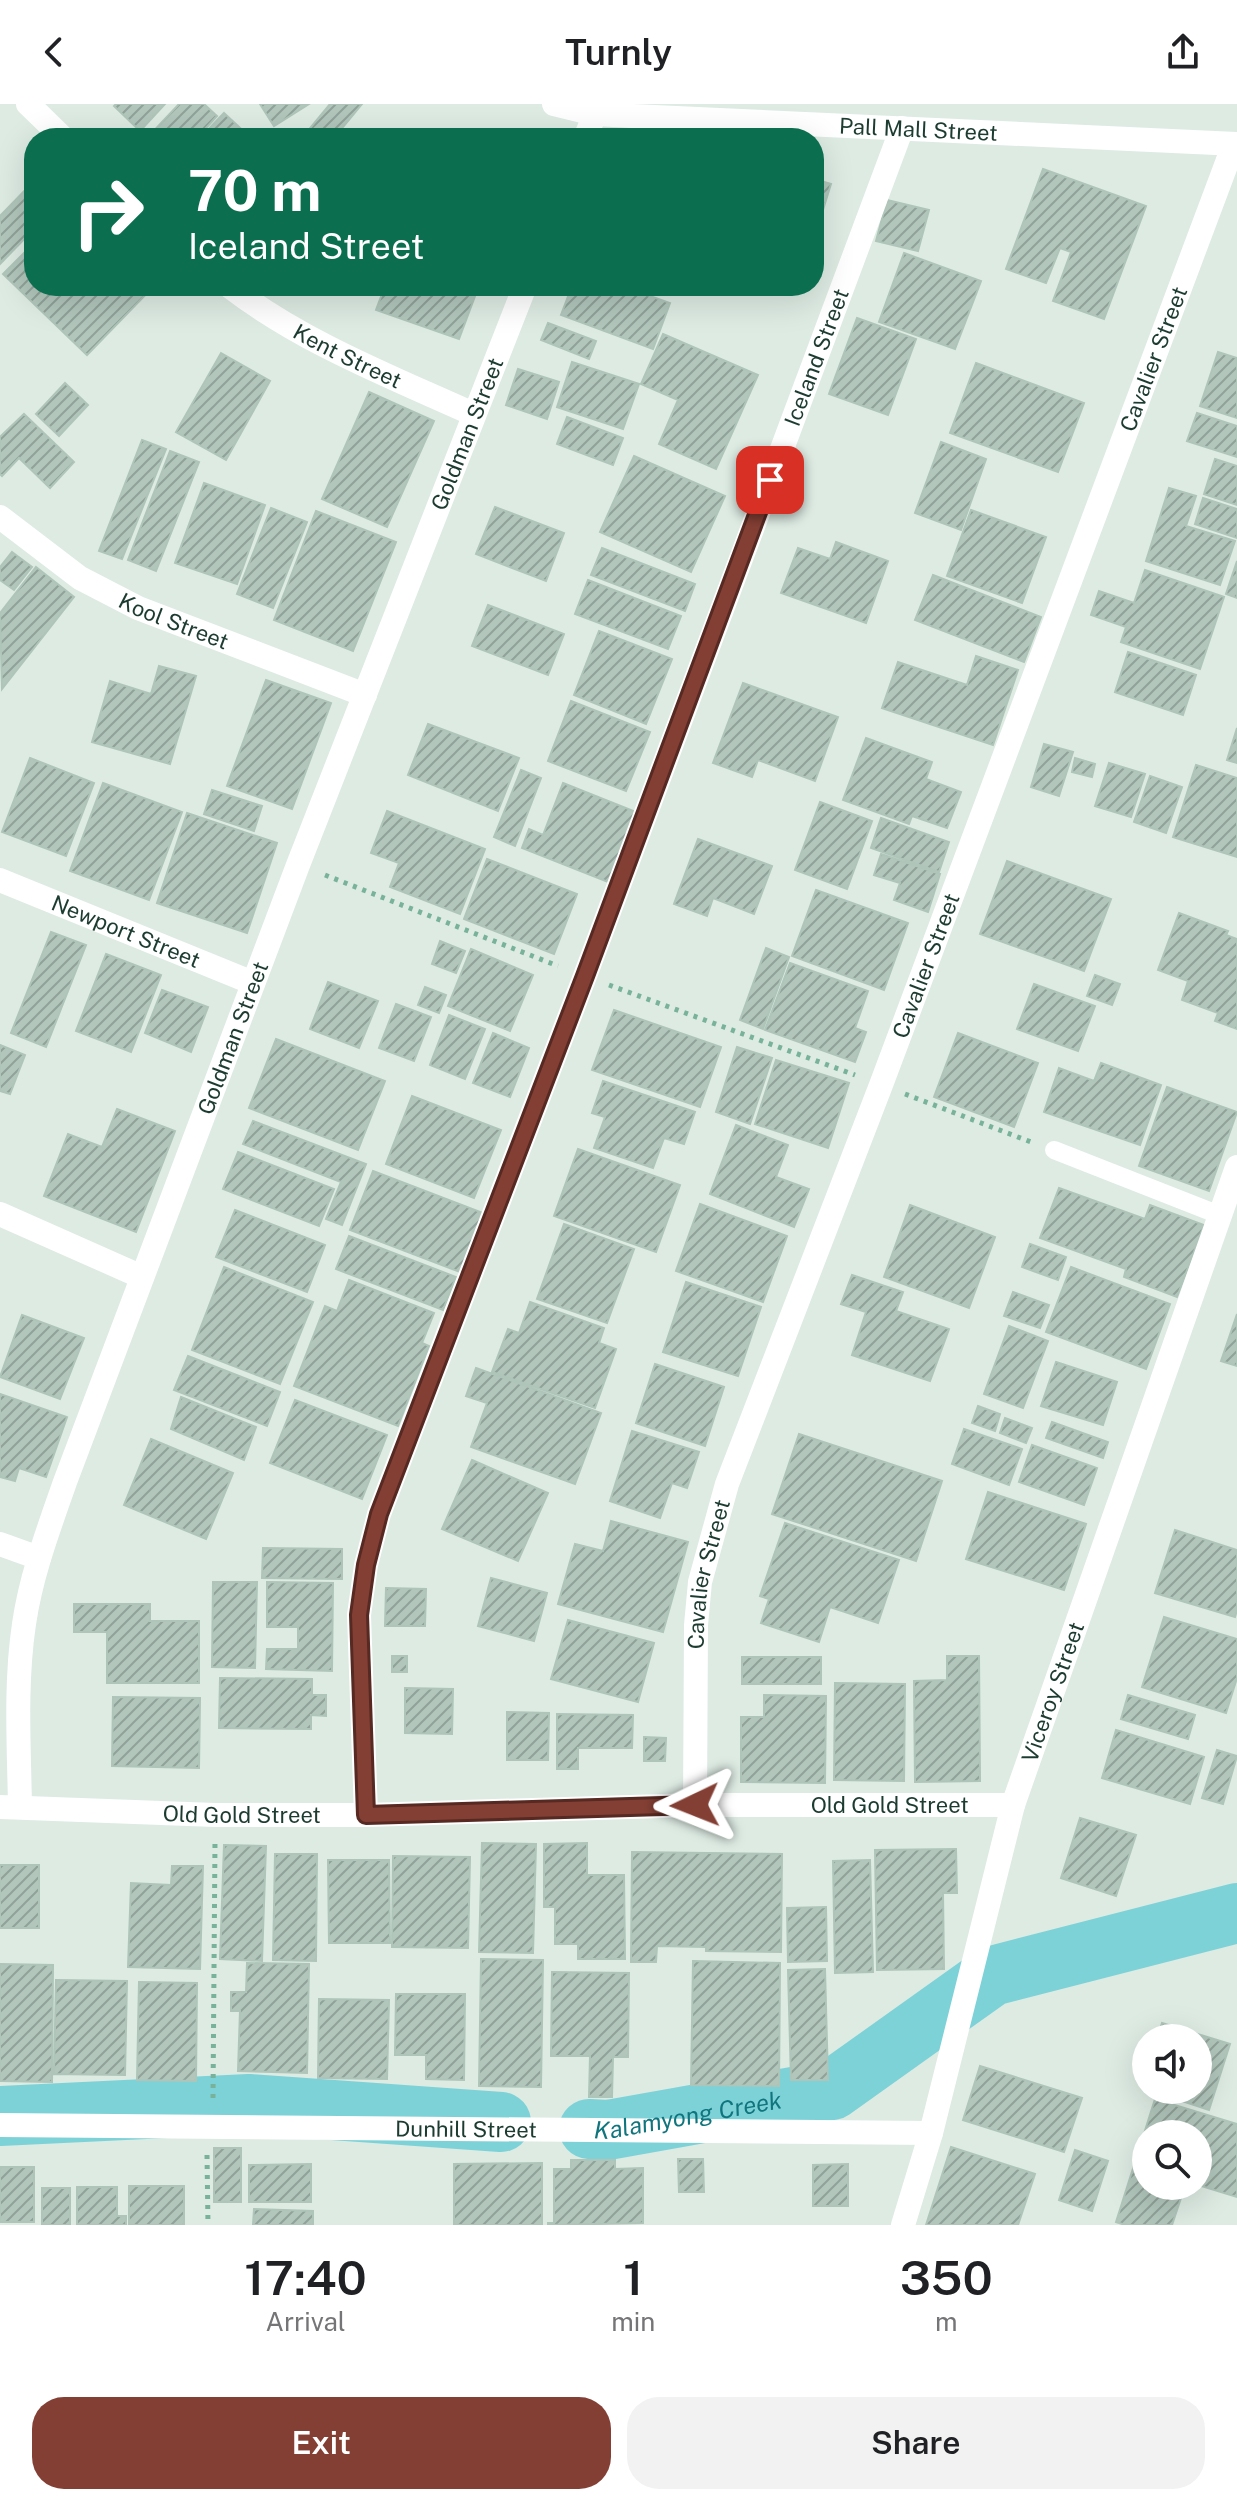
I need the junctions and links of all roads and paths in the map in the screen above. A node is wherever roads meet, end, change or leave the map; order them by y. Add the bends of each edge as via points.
1 (28, 104) edge
2 (554, 104) edge
3 (595, 114) junction
4 (53, 128) edge
5 (589, 128) edge
6 (902, 128) junction
7 (1236, 144) edge
8 (243, 296) edge
9 (521, 296) edge
10 (473, 414) junction
11 (0, 517) edge
12 (365, 695) junction
13 (298, 865) junction
14 (0, 880) edge
15 (585, 976) junction
16 (253, 983) junction
17 (881, 1085) junction
18 (1054, 1150) joint
19 (1237, 1167) edge
20 (0, 1214) edge
21 (1222, 1216) junction
22 (142, 1277) junction
23 (0, 1544) edge
24 (39, 1558) junction
25 (695, 1805) junction
26 (1013, 1805) junction
27 (10, 1807) edge
28 (215, 1815) junction
29 (366, 1815) junction
30 (0, 2125) edge
31 (210, 2126) junction
32 (931, 2133) junction
33 (208, 2225) edge
34 (903, 2225) edge

1 - 4 street
2 - 3 street, Pall Mall Street
3 - 5 street
3 - 6 street, Pall Mall Street
6 - 7 street, Pall Mall Street
6 - 15 street, Iceland Street
7 - 17 street, Cavalier Street
8 - 10 street, Kent Street via 347,358
9 - 10 street, Goldman Street
10 - 12 street, Goldman Street
11 - 12 street, Kool Street via 80,578 138,608
12 - 13 street, Goldman Street
13 - 15 path
13 - 16 street, Goldman Street
14 - 16 street, Newport Street
15 - 17 path
15 - 29 street, Iceland Street via 379,1514 359,1615
16 - 22 street, Goldman Street
17 - 18 path
17 - 25 street, Cavalier Street via 712,1532 696,1625
18 - 21 lane
19 - 21 street, Viceroy Street
20 - 22 street
21 - 26 street, Viceroy Street
22 - 24 street, Goldman Street
23 - 24 street
24 - 27 street, Goldman Street via 24,1622
25 - 26 street, Old Gold Street
25 - 29 street, Old Gold Street
26 - 32 street, Viceroy Street
27 - 28 street, Old Gold Street
28 - 29 street, Old Gold Street
28 - 31 path
30 - 31 street, Dunhill Street
31 - 32 street, Dunhill Street
31 - 33 path
32 - 34 street, Viceroy Street

